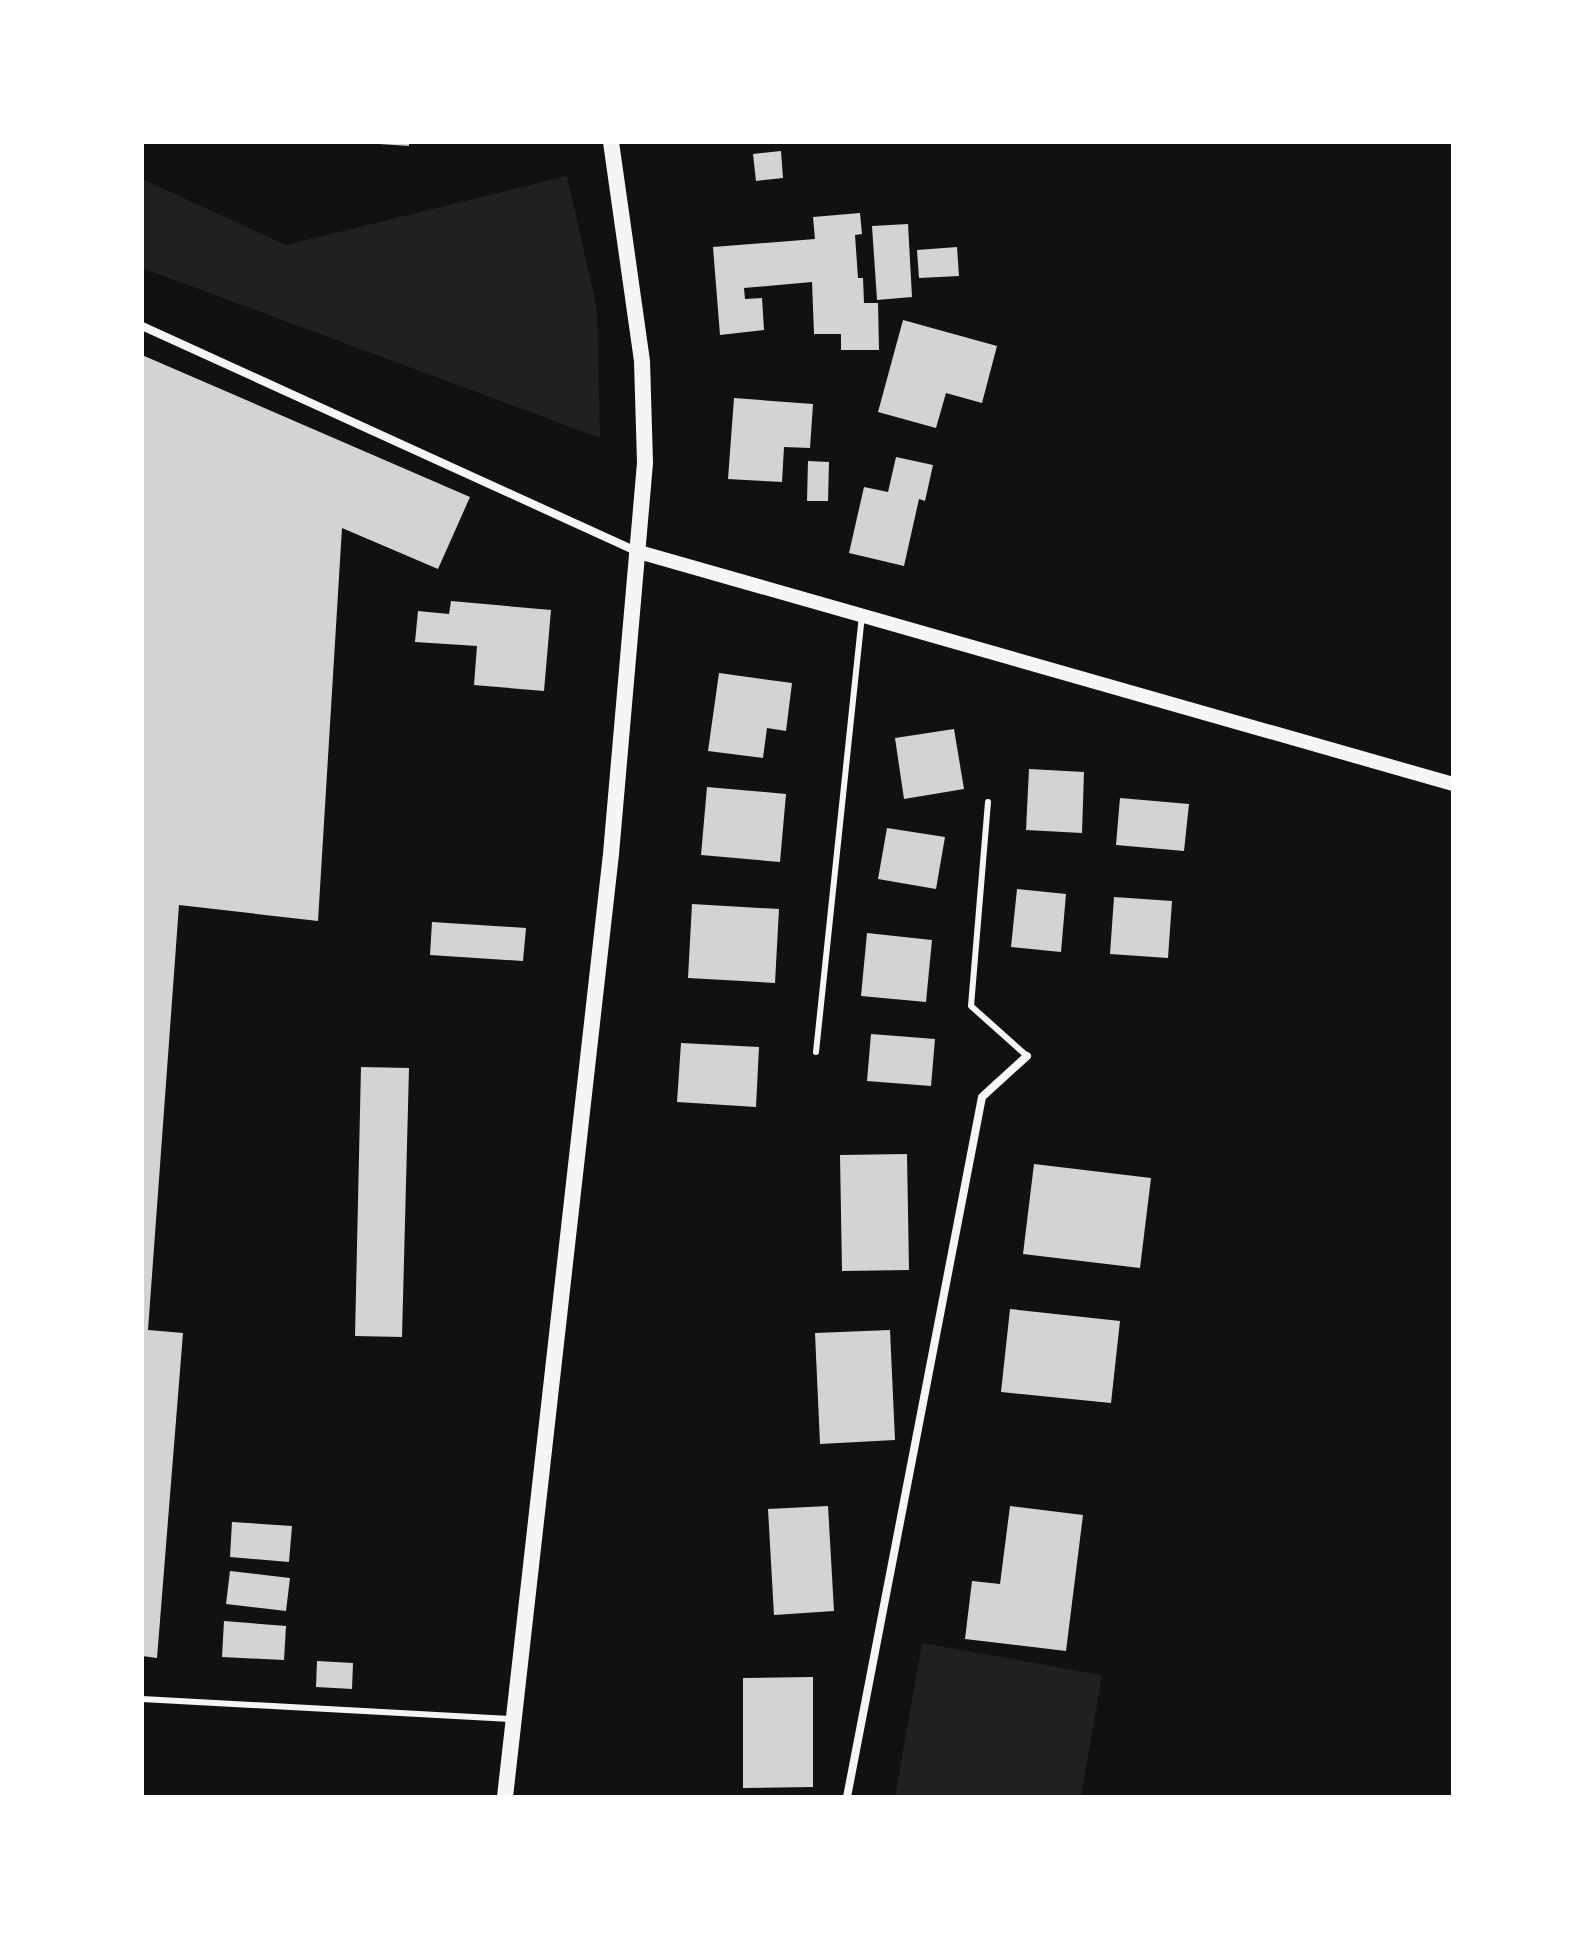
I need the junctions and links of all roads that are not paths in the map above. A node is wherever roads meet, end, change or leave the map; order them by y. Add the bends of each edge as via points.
1 (611, 142) edge
2 (142, 326) edge
3 (639, 552) junction
4 (862, 615) junction
5 (1453, 784) edge
6 (988, 802) dead end
7 (816, 1052) dead end
8 (1027, 1056) joint
9 (142, 1699) edge
10 (514, 1719) junction
11 (505, 1797) edge
12 (847, 1797) edge

1 - 3 main road via 642,361 645,463
2 - 3 street
3 - 4 street
3 - 10 main road via 611,854
4 - 5 street
4 - 7 lane
6 - 8 lane via 971,1006
8 - 12 street via 982,1097
9 - 10 lane
10 - 11 main road

